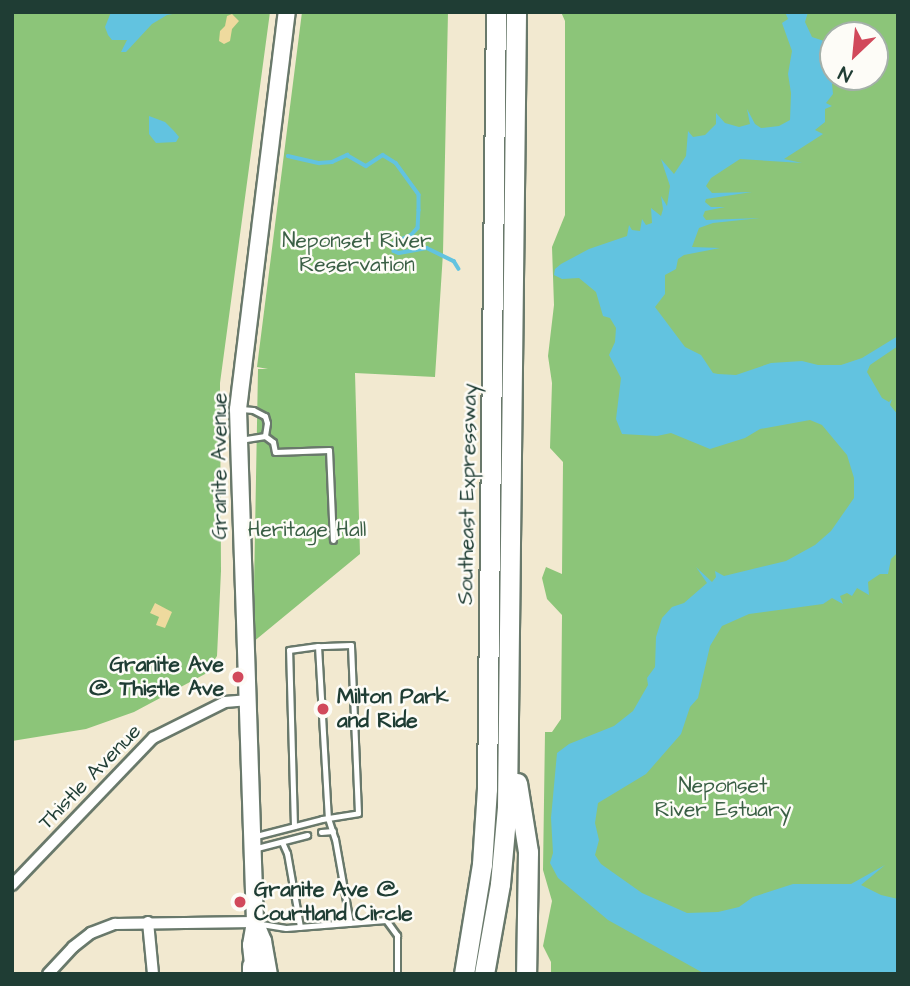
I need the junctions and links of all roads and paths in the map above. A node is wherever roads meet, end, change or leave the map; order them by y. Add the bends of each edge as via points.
1 (287, 12) edge
2 (496, 12) edge
3 (504, 12) edge
4 (516, 12) edge
5 (527, 12) edge
6 (238, 409) junction
7 (265, 436) junction
8 (238, 440) junction
9 (333, 540) dead end
10 (317, 646) junction
11 (246, 700) junction
12 (517, 783) junction
13 (328, 818) junction
14 (294, 826) junction
15 (333, 831) junction
16 (321, 832) dead end
17 (307, 835) dead end
18 (282, 842) junction
19 (250, 844) junction
20 (12, 885) edge
21 (148, 922) junction
22 (255, 922) junction
23 (350, 923) junction
24 (300, 927) junction
25 (257, 972) edge
26 (48, 974) edge
27 (153, 974) edge
28 (397, 974) edge
29 (464, 974) edge
30 (472, 974) edge
31 (484, 974) edge
32 (494, 974) edge
33 (526, 974) edge

1 - 6 main road, Granite Avenue
2 - 29 highway, Southeast Expressway via 487,789 482,864
3 - 30 highway via 496,789 491,865
4 - 31 highway via 507,807
5 - 12 highway
6 - 7 lane via 265,416
6 - 8 main road, Granite Avenue
7 - 8 lane
7 - 9 lane via 275,452 329,450
8 - 11 main road, Granite Avenue
10 - 13 lane
10 - 13 lane via 351,645 358,813
10 - 14 lane via 289,650
11 - 19 main road, Granite Avenue
11 - 20 street, Thistle Avenue via 225,702 153,738
12 - 32 highway via 509,885
12 - 33 highway via 528,852
13 - 14 lane
13 - 15 lane
14 - 19 lane
15 - 16 lane
15 - 23 lane
17 - 18 lane
18 - 19 lane
18 - 24 lane
19 - 22 main road, Granite Avenue
21 - 22 street
21 - 26 street via 102,927 73,947
21 - 27 street
22 - 24 lane
22 - 25 main road, Granite Avenue
23 - 24 lane
23 - 28 lane via 386,920 397,935

